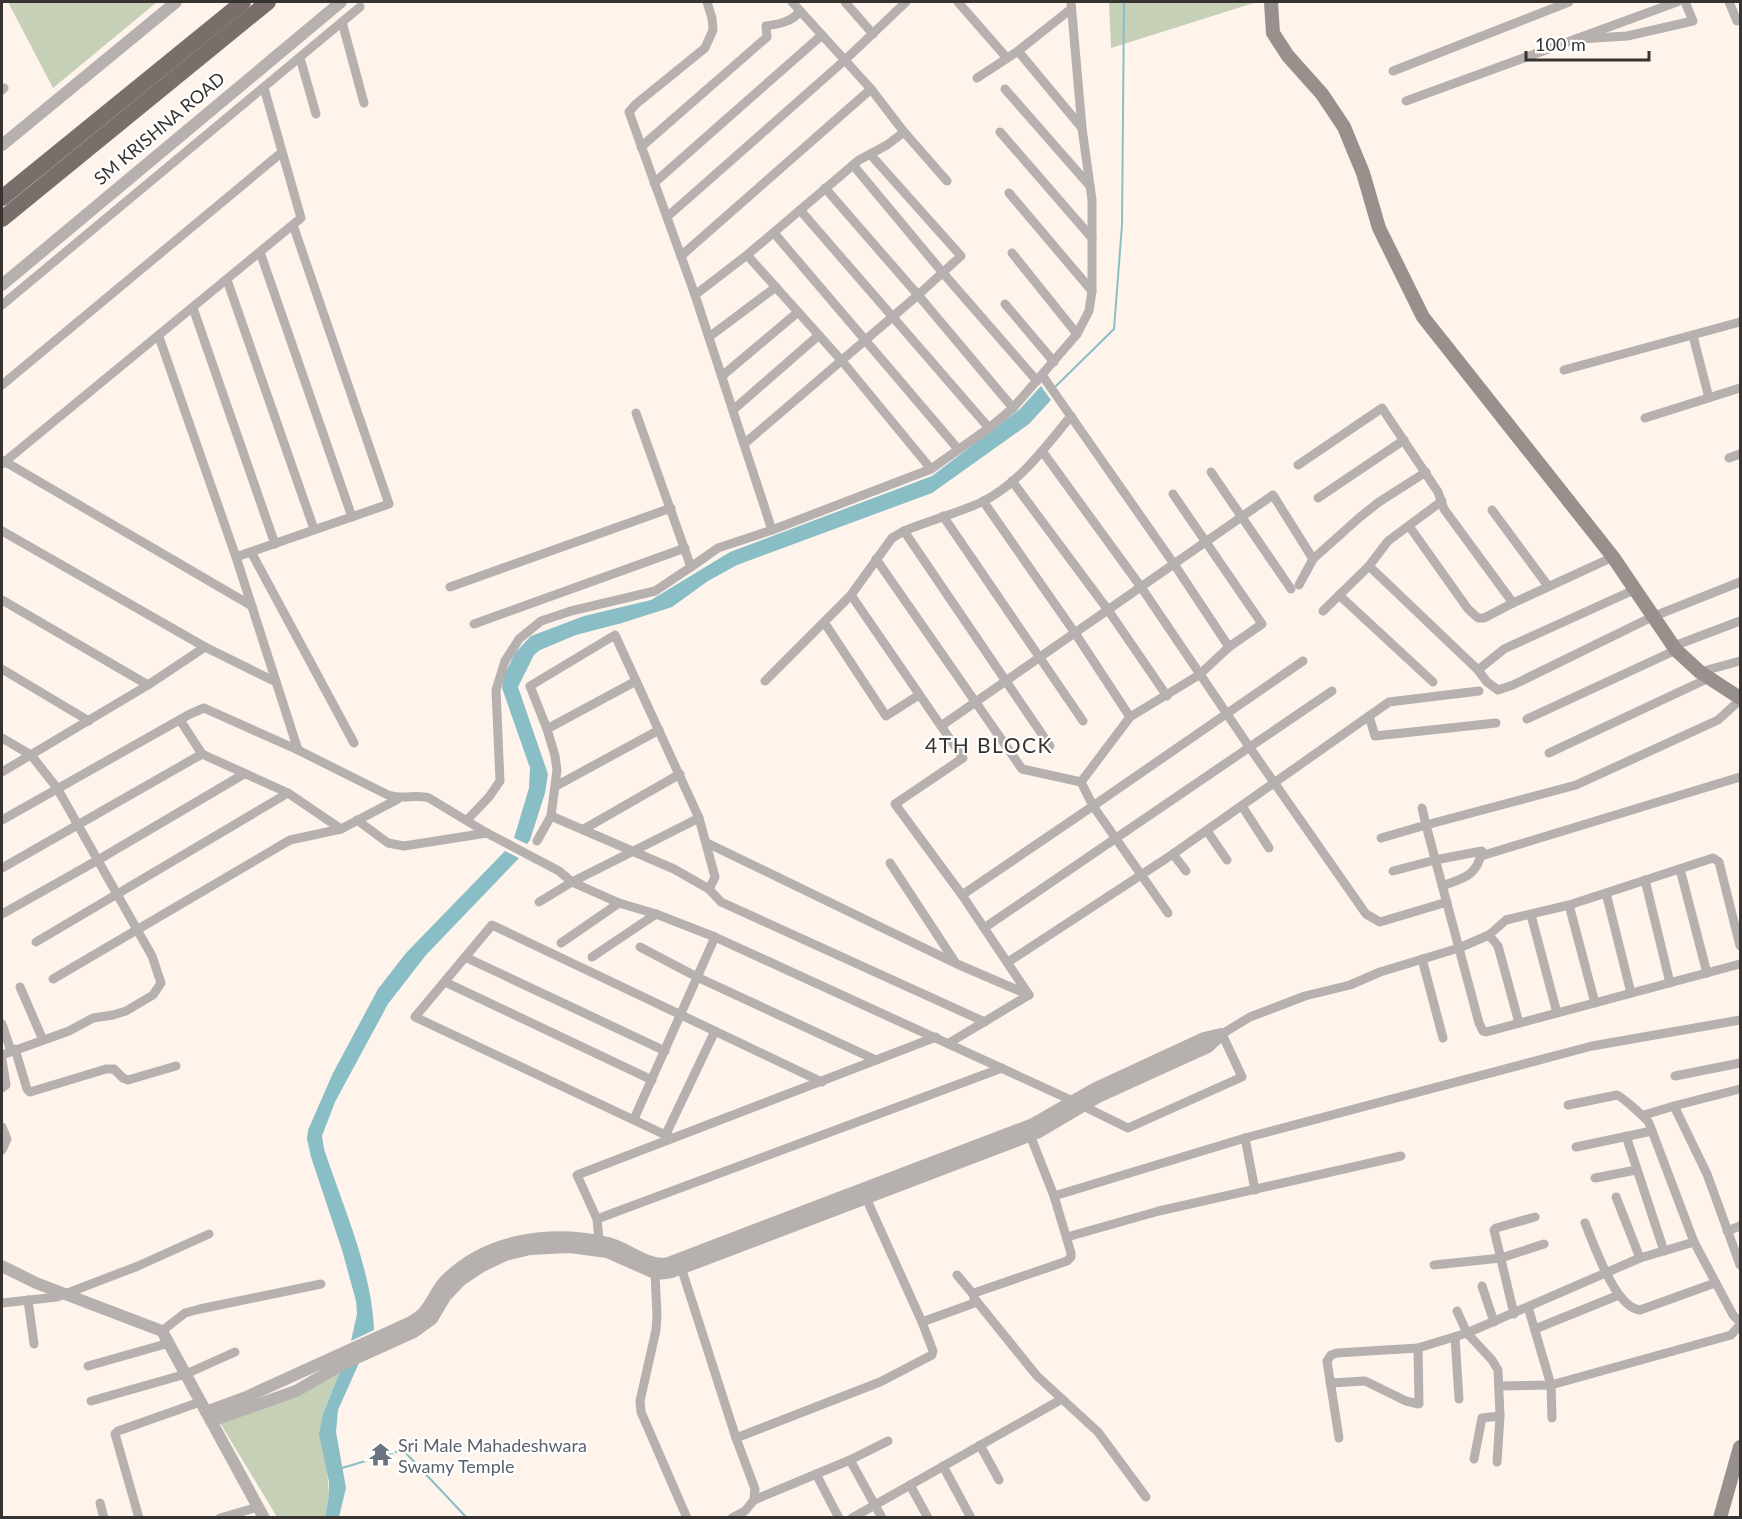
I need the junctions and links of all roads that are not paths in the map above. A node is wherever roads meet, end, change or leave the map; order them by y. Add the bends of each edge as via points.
1 (176, 2) edge
2 (243, 2) edge
3 (268, 2) edge
4 (341, 2) edge
5 (707, 2) edge
6 (792, 2) edge
7 (845, 2) edge
8 (906, 2) edge
9 (958, 2) edge
10 (1271, 2) edge
11 (1569, 2) edge
12 (1677, 2) edge
13 (1685, 2) edge
14 (1729, 2) edge
15 (895, 5) edge
16 (1071, 5) edge
17 (360, 7) dead end
18 (800, 11) junction
19 (1736, 21) edge
20 (342, 22) junction
21 (873, 34) junction
22 (822, 35) junction
23 (1569, 40) junction
24 (1018, 51) junction
25 (1005, 57) junction
26 (300, 58) junction
27 (845, 60) junction
28 (1393, 71) dead end
29 (977, 78) dead end
30 (264, 88) junction
31 (872, 89) junction
32 (1005, 89) dead end
33 (1406, 101) dead end
34 (364, 103) dead end
35 (316, 114) dead end
36 (1082, 128) junction
37 (904, 132) junction
38 (1000, 132) dead end
39 (2, 145) edge
40 (641, 147) junction
41 (281, 153) junction
42 (870, 154) junction
43 (853, 165) junction
44 (946, 181) dead end
45 (654, 183) junction
46 (1090, 186) junction
47 (825, 188) junction
48 (1009, 193) dead end
49 (2, 198) edge
50 (800, 210) junction
51 (667, 217) junction
52 (2, 219) edge
53 (293, 225) junction
54 (774, 232) junction
55 (1092, 238) junction
56 (260, 252) junction
57 (1012, 253) dead end
58 (747, 255) junction
59 (681, 256) junction
60 (943, 273) junction
61 (227, 280) junction
62 (2, 285) edge
63 (776, 287) junction
64 (1092, 291) junction
65 (695, 295) junction
66 (918, 295) junction
67 (1005, 304) dead end
68 (2, 305) edge
69 (193, 308) junction
70 (798, 312) junction
71 (893, 316) junction
72 (1740, 322) edge
73 (1077, 334) junction
74 (159, 336) junction
75 (819, 336) junction
76 (1693, 336) junction
77 (709, 337) junction
78 (865, 340) junction
79 (842, 361) junction
80 (1054, 362) junction
81 (1564, 370) dead end
82 (722, 376) junction
83 (1040, 378) junction
84 (2, 386) edge
85 (1740, 388) edge
86 (1709, 398) junction
87 (1013, 408) junction
88 (733, 411) junction
89 (636, 413) dead end
90 (1071, 416) junction
91 (1645, 418) dead end
92 (989, 428) junction
93 (1404, 440) junction
94 (744, 444) junction
95 (958, 449) junction
96 (1042, 451) junction
97 (1740, 454) edge
98 (1729, 458) dead end
99 (2, 462) edge
100 (1298, 465) dead end
101 (931, 469) junction
102 (1211, 472) dead end
103 (1426, 472) junction
104 (1012, 481) junction
105 (1173, 494) dead end
106 (1318, 498) dead end
107 (983, 501) junction
108 (1442, 501) junction
109 (671, 508) junction
110 (1492, 510) dead end
111 (943, 516) junction
112 (352, 517) junction
113 (1241, 517) junction
114 (1409, 526) junction
115 (314, 530) junction
116 (772, 530) junction
117 (2, 531) edge
118 (904, 531) junction
119 (1206, 542) junction
120 (274, 544) junction
121 (685, 548) junction
122 (251, 552) junction
123 (236, 557) junction
124 (1613, 557) junction
125 (876, 559) junction
126 (1313, 559) junction
127 (1174, 564) junction
128 (1369, 566) junction
129 (691, 567) junction
130 (1740, 582) edge
131 (1548, 586) junction
132 (450, 587) dead end
133 (1142, 587) junction
134 (1636, 589) junction
135 (851, 595) junction
136 (1339, 595) junction
137 (2, 600) edge
138 (1513, 603) junction
139 (252, 606) junction
140 (1108, 610) junction
141 (1323, 611) dead end
142 (1652, 616) junction
143 (1740, 621) edge
144 (824, 622) junction
145 (474, 624) dead end
146 (1076, 633) junction
147 (1229, 646) junction
148 (205, 647) junction
149 (1675, 648) junction
150 (1040, 657) junction
151 (1303, 661) dead end
152 (1740, 661) edge
153 (2, 669) edge
154 (1478, 670) junction
155 (1200, 675) junction
156 (1704, 675) junction
157 (636, 681) junction
158 (765, 681) dead end
159 (1006, 681) junction
160 (276, 682) junction
161 (1433, 682) dead end
162 (148, 685) junction
163 (1332, 691) dead end
164 (1479, 691) dead end
165 (919, 695) junction
166 (1167, 696) junction
167 (1740, 699) edge
168 (976, 702) junction
169 (1226, 714) junction
170 (1369, 716) junction
171 (1130, 717) junction
172 (1527, 719) dead end
173 (180, 720) junction
174 (89, 721) junction
175 (1083, 721) dead end
176 (1496, 723) dead end
177 (941, 726) junction
178 (547, 729) junction
179 (659, 730) junction
180 (2, 738) edge
181 (354, 743) dead end
182 (1050, 746) dead end
183 (1250, 748) junction
184 (298, 750) junction
185 (1549, 753) dead end
186 (202, 754) junction
187 (31, 755) junction
188 (2, 772) edge
189 (244, 774) junction
190 (680, 774) junction
191 (1740, 777) edge
192 (1082, 783) junction
193 (1274, 784) junction
194 (556, 786) junction
195 (57, 788) junction
196 (288, 793) junction
197 (398, 799) junction
198 (1093, 806) junction
199 (1242, 806) junction
200 (1422, 808) dead end
201 (551, 816) junction
202 (699, 818) junction
203 (2, 820) edge
204 (357, 820) junction
205 (467, 820) junction
206 (77, 824) junction
207 (1426, 825) junction
208 (341, 829) junction
209 (584, 830) junction
210 (1207, 831) junction
211 (486, 833) junction
212 (1116, 838) junction
213 (1381, 838) dead end
214 (537, 841) dead end
215 (707, 843) junction
216 (1269, 848) dead end
217 (634, 851) junction
218 (1173, 854) junction
219 (1481, 856) junction
220 (98, 860) junction
221 (1227, 860) dead end
222 (1435, 860) junction
223 (890, 863) dead end
224 (2, 868) edge
225 (1680, 869) junction
226 (1186, 871) dead end
227 (1393, 871) dead end
228 (1141, 874) junction
229 (1645, 880) junction
230 (572, 882) junction
231 (1442, 886) junction
232 (709, 889) junction
233 (1606, 893) junction
234 (117, 895) junction
235 (962, 895) junction
236 (539, 902) dead end
237 (1447, 902) junction
238 (619, 903) junction
239 (1569, 906) junction
240 (1168, 913) dead end
241 (2, 914) edge
242 (656, 914) junction
243 (1531, 915) junction
244 (984, 928) junction
245 (137, 931) junction
246 (1489, 935) junction
247 (715, 938) junction
248 (36, 942) dead end
249 (561, 943) dead end
250 (1740, 946) edge
251 (640, 947) dead end
252 (1459, 948) junction
253 (465, 957) junction
254 (592, 957) dead end
255 (1422, 959) junction
256 (1008, 962) junction
257 (957, 964) junction
258 (1740, 964) edge
259 (1707, 973) junction
260 (697, 977) junction
261 (53, 980) dead end
262 (445, 982) junction
263 (1670, 983) junction
264 (20, 987) dead end
265 (1631, 993) junction
266 (1029, 995) junction
267 (1594, 1003) junction
268 (1557, 1013) junction
269 (681, 1015) junction
270 (1740, 1020) edge
271 (985, 1022) junction
272 (1519, 1023) junction
273 (2, 1024) edge
274 (716, 1031) junction
275 (1222, 1034) junction
276 (936, 1037) junction
277 (1443, 1038) dead end
278 (43, 1040) junction
279 (949, 1043) junction
280 (13, 1050) junction
281 (664, 1051) junction
282 (2, 1055) edge
283 (2, 1060) edge
284 (876, 1060) junction
285 (1740, 1063) edge
286 (176, 1066) dead end
287 (1002, 1068) junction
288 (1675, 1076) dead end
289 (652, 1080) junction
290 (822, 1082) junction
291 (2, 1088) edge
292 (1740, 1089) edge
293 (1078, 1104) junction
294 (1568, 1105) dead end
295 (1674, 1106) junction
296 (1644, 1115) junction
297 (634, 1119) junction
298 (2, 1126) edge
299 (1652, 1131) junction
300 (1030, 1135) junction
301 (669, 1136) junction
302 (1626, 1136) junction
303 (1245, 1138) junction
304 (1576, 1147) dead end
305 (2, 1150) edge
306 (1401, 1156) dead end
307 (1636, 1170) junction
308 (1595, 1178) dead end
309 (1255, 1190) junction
310 (1054, 1196) junction
311 (1616, 1197) dead end
312 (866, 1198) junction
313 (1535, 1217) dead end
314 (597, 1219) junction
315 (1585, 1223) dead end
316 (1740, 1226) edge
317 (1727, 1231) junction
318 (209, 1234) dead end
319 (1067, 1237) junction
320 (599, 1239) dead end
321 (1694, 1242) junction
322 (1545, 1244) dead end
323 (1664, 1251) junction
324 (1501, 1258) junction
325 (1640, 1258) junction
326 (680, 1263) junction
327 (1434, 1264) dead end
328 (1740, 1265) edge
329 (2, 1266) edge
330 (1607, 1272) junction
331 (655, 1274) junction
332 (957, 1275) dead end
333 (1715, 1283) junction
334 (321, 1284) dead end
335 (1482, 1286) dead end
336 (66, 1293) junction
337 (1619, 1295) junction
338 (975, 1298) junction
339 (28, 1300) junction
340 (2, 1303) edge
341 (1528, 1307) junction
342 (1457, 1311) dead end
343 (1514, 1314) junction
344 (922, 1322) junction
345 (1494, 1322) junction
346 (1740, 1324) edge
347 (1535, 1329) junction
348 (162, 1331) junction
349 (1467, 1333) junction
350 (1455, 1337) junction
351 (380, 1342) junction
352 (169, 1343) junction
353 (34, 1344) dead end
354 (1418, 1348) junction
355 (235, 1352) dead end
356 (88, 1366) dead end
357 (186, 1374) junction
358 (1330, 1383) junction
359 (1551, 1384) junction
360 (1499, 1386) junction
361 (1062, 1399) junction
362 (1459, 1399) dead end
363 (91, 1401) dead end
364 (206, 1412) junction
365 (1500, 1416) junction
366 (1552, 1418) dead end
367 (736, 1438) junction
368 (1339, 1438) dead end
369 (888, 1441) dead end
370 (980, 1445) junction
371 (1740, 1447) edge
372 (1474, 1459) dead end
373 (850, 1460) junction
374 (1497, 1462) dead end
375 (943, 1466) junction
376 (816, 1474) junction
377 (999, 1480) dead end
378 (910, 1485) junction
379 (1146, 1497) dead end
380 (753, 1500) junction
381 (100, 1503) dead end
382 (875, 1504) junction
383 (261, 1512) edge
384 (747, 1514) edge
385 (104, 1518) edge
386 (139, 1518) edge
387 (220, 1518) edge
388 (240, 1518) edge
389 (687, 1518) edge
390 (732, 1518) edge
391 (839, 1518) edge
392 (852, 1518) edge
393 (882, 1518) edge
394 (928, 1518) edge
395 (971, 1518) edge
396 (1720, 1518) edge

1 - 39 street
2 - 49 highway
3 - 52 highway, SM KRISHNA ROAD
4 - 62 street, SM KRISHNA ROAD
5 - 40 street via 713,30 705,48 629,112
6 - 18 street
7 - 21 street
8 - 15 street
9 - 25 street
10 - 124 main road via 1272,33 1322,94 1344,128 1363,173 1379,228 1423,317
11 - 28 street
12 - 23 street
13 - 23 street via 1693,21 1627,36
14 - 19 street
15 - 21 street
16 - 24 street
16 - 36 street
17 - 20 street
18 - 22 street
18 - 40 street via 788,21 766,26 767,38
20 - 26 street
20 - 34 street
21 - 27 street
22 - 27 street
22 - 45 street
23 - 33 street
24 - 25 street
24 - 36 street
25 - 29 street
26 - 30 street
26 - 35 street
27 - 31 street
27 - 51 street
30 - 41 street
30 - 68 street
31 - 37 street
31 - 59 street
32 - 46 street
36 - 46 street
37 - 42 street
37 - 44 street
38 - 55 street
40 - 45 street
41 - 53 street via 301,218
41 - 84 street
42 - 43 street
42 - 60 street via 961,256
43 - 47 street
43 - 60 street
45 - 51 street
46 - 55 street
47 - 50 street
47 - 66 street
48 - 64 street
50 - 54 street
50 - 71 street
51 - 59 street
53 - 56 street
53 - 112 street via 389,504
54 - 58 street
54 - 78 street
55 - 64 street
56 - 61 street
56 - 112 street
57 - 73 street
58 - 63 street
58 - 65 street
59 - 65 street
60 - 66 street
60 - 83 street
61 - 69 street
61 - 115 street
63 - 70 street
63 - 77 street
64 - 73 street via 1089,311
65 - 77 street
66 - 71 street
66 - 87 street
67 - 80 street
69 - 74 street
69 - 120 street
70 - 75 street
70 - 82 street
71 - 78 street
71 - 92 street
72 - 76 street
73 - 80 street
74 - 99 street
74 - 123 street
75 - 79 street
75 - 88 street
76 - 81 street
76 - 86 street
77 - 82 street
78 - 79 street
78 - 95 street
79 - 94 street
79 - 101 street
80 - 83 street
82 - 88 street
83 - 87 street
83 - 90 street
85 - 86 street
86 - 91 street
87 - 92 street
88 - 94 street
89 - 109 street
90 - 96 street
90 - 127 street
92 - 95 street
93 - 100 street via 1380,407
93 - 103 street
93 - 106 street
94 - 116 street
95 - 101 street
96 - 104 street
96 - 133 street
97 - 98 street
99 - 139 street
101 - 116 street
102 - 113 street
103 - 108 street
103 - 126 street via 1379,502
104 - 107 street
104 - 140 street
105 - 119 street
107 - 111 street
107 - 146 street
108 - 114 street
108 - 138 street
109 - 121 street
109 - 132 street
110 - 131 street
111 - 118 street
111 - 150 street
112 - 115 street
113 - 119 street
113 - 126 street via 1273,495
113 - 126 street via 1295,587
114 - 128 street via 1388,541
114 - 138 street via 1478,618
115 - 120 street
116 - 129 street via 718,548
117 - 148 street
118 - 125 street via 892,538
118 - 159 street
119 - 127 street
119 - 147 street via 1262,624
120 - 122 street
121 - 129 street
121 - 145 street
122 - 123 street
122 - 181 street
123 - 139 street
124 - 131 street
124 - 134 main road
125 - 135 street
125 - 168 street
127 - 133 street
127 - 147 street
128 - 136 street
128 - 154 street
129 - 205 street via 655,591 541,621 519,639 505,661 496,690 500,781
130 - 142 street
131 - 138 street
133 - 140 street
133 - 155 street
134 - 142 main road
134 - 154 street via 1504,649
135 - 144 street
135 - 165 street
136 - 141 street
136 - 161 street
137 - 162 street
139 - 160 street
140 - 146 street
140 - 166 street
142 - 149 main road
142 - 154 street via 1498,690
143 - 149 street
144 - 158 street
144 - 165 street via 886,716
146 - 150 street
146 - 171 street
147 - 155 street
148 - 160 street
148 - 162 street
149 - 156 main road
149 - 172 street
150 - 159 street
150 - 175 street
151 - 169 street
152 - 156 street
153 - 174 street
155 - 166 street
155 - 169 street
156 - 167 main road
156 - 185 street
157 - 178 street
157 - 178 street via 615,635 530,686
157 - 179 street
159 - 168 street
159 - 182 street
160 - 184 street
162 - 174 street
163 - 183 street
164 - 170 street via 1389,702
165 - 177 street
166 - 171 street
167 - 207 street via 1718,720 1576,785
168 - 177 street
168 - 192 street via 1022,770
169 - 183 street
169 - 198 street
170 - 176 street via 1375,736
170 - 193 street
171 - 192 street
173 - 184 street via 204,708
173 - 186 street
173 - 195 street
174 - 187 street
177 - 235 street via 963,758 895,804
178 - 194 street via 555,756
179 - 190 street
179 - 194 street
180 - 187 street
183 - 193 street
183 - 212 street
184 - 197 street
186 - 189 street
186 - 206 street
187 - 188 street
187 - 195 street
189 - 196 street
189 - 220 street
190 - 202 street
190 - 209 street
191 - 219 street
192 - 198 street
193 - 199 street
193 - 237 street via 1366,914 1380,922
194 - 201 street
195 - 203 street
195 - 206 street
196 - 208 street
196 - 234 street
197 - 204 street
197 - 205 street via 429,798
198 - 212 street
198 - 235 street
199 - 210 street
199 - 216 street
200 - 207 street
201 - 209 street
201 - 214 street
202 - 215 street
202 - 217 street
204 - 208 street
204 - 211 street via 388,843 404,846
205 - 211 street
206 - 220 street
206 - 224 street
207 - 213 street
207 - 222 street
208 - 245 street via 290,840
209 - 217 street
210 - 218 street
210 - 221 street
211 - 230 street via 559,871
212 - 228 street
212 - 244 street
215 - 232 street via 715,877
215 - 257 street
217 - 230 street
217 - 232 street
218 - 226 street
218 - 228 street
219 - 222 street via 1482,851
219 - 231 street via 1471,874
220 - 234 street
220 - 241 street
222 - 227 street
222 - 231 street
223 - 257 street
225 - 229 street
225 - 250 street via 1713,858 1718,860
225 - 259 street
228 - 240 street
228 - 256 street
229 - 233 street
229 - 263 street
230 - 236 street
230 - 238 street
231 - 237 street
232 - 271 street via 721,902
233 - 239 street
233 - 265 street
234 - 245 street
234 - 248 street
235 - 244 street
237 - 252 street
238 - 242 street
238 - 249 street
239 - 243 street
239 - 267 street
242 - 247 street
242 - 254 street
243 - 246 street via 1506,920
243 - 268 street
244 - 256 street
245 - 261 street
245 - 278 street via 152,956 161,983 153,995 126,1011 93,1018
246 - 252 street
246 - 272 street via 1497,946
247 - 260 street
247 - 276 street
251 - 260 street
252 - 255 street
252 - 272 street via 1481,1028 1486,1032
253 - 262 street
253 - 269 street via 492,925
253 - 281 street
255 - 275 street via 1350,985 1305,996 1250,1017
255 - 277 street
256 - 266 street
257 - 266 street
258 - 259 street
259 - 263 street
260 - 269 street
260 - 284 street
262 - 289 street
262 - 297 street via 415,1017
263 - 265 street
264 - 278 street
265 - 267 street
266 - 271 street
267 - 268 street
268 - 272 street
269 - 274 street
269 - 281 street
270 - 303 street via 1592,1046
271 - 279 street
273 - 280 street
274 - 290 street
274 - 301 street
275 - 293 street via 1208,1047
275 - 293 street via 1242,1077 1128,1128
276 - 279 street
276 - 284 street
278 - 280 street
279 - 287 street
280 - 282 street
280 - 286 street via 30,1092 106,1069 114,1069 128,1080
281 - 289 street
283 - 291 street via 7,1082
284 - 290 street
285 - 288 street
287 - 293 street
287 - 314 street
289 - 297 street
290 - 301 street
292 - 295 street
293 - 300 street
293 - 326 street
294 - 296 street via 1617,1095
295 - 296 street
295 - 317 street via 1707,1174
296 - 299 street
297 - 301 street
298 - 305 street via 7,1139
299 - 302 street
299 - 321 street
300 - 310 street
300 - 312 street
301 - 314 street via 577,1175
302 - 304 street
302 - 307 street
303 - 309 street
303 - 310 street
306 - 309 street
307 - 308 street
307 - 323 street
309 - 319 street
310 - 319 street
311 - 325 street
312 - 326 street
312 - 344 street
313 - 324 street via 1495,1228
314 - 320 street
315 - 330 street
316 - 317 street
317 - 328 street
318 - 336 street
319 - 338 street via 1071,1253 1067,1261
321 - 323 street
321 - 333 street
322 - 324 street
323 - 325 street
324 - 327 street
324 - 343 street
325 - 330 street
326 - 331 street via 667,1274
326 - 351 street via 659,1264 610,1243 571,1238 514,1242 465,1264 444,1282 424,1312
326 - 367 street
329 - 336 street
330 - 337 street
330 - 341 street
331 - 351 street via 607,1252 557,1247 517,1251 471,1272 451,1288 432,1319 414,1332
331 - 389 street via 656,1330 641,1412
332 - 338 street
333 - 337 street via 1640,1310 1631,1308
333 - 346 street
334 - 348 street via 185,1313
335 - 345 street
336 - 339 street
336 - 348 street
337 - 347 street
338 - 344 street
338 - 361 street via 1027,1364
339 - 340 street
339 - 353 street
341 - 343 street
341 - 347 street
342 - 349 street
343 - 345 street
344 - 367 street via 933,1351 928,1359 880,1382
345 - 349 street
346 - 359 street via 1731,1335
347 - 359 street
348 - 352 street
349 - 350 street
349 - 360 street via 1496,1364
350 - 354 street
350 - 362 street
351 - 364 street
352 - 356 street
352 - 357 street
354 - 358 street via 1330,1355
354 - 358 street via 1419,1404 1365,1381
355 - 357 street
357 - 363 street
357 - 364 street
358 - 368 street
359 - 360 street
359 - 366 street
360 - 365 street
361 - 370 street
361 - 379 street via 1098,1432
364 - 383 street
364 - 386 street via 115,1434
365 - 372 street via 1482,1418
365 - 374 street
367 - 380 street via 755,1489
369 - 373 street
370 - 375 street
370 - 377 street
371 - 396 main road
373 - 376 street
373 - 382 street
375 - 378 street
375 - 395 street
376 - 380 street
376 - 391 street
378 - 382 street
378 - 394 street
380 - 384 street
381 - 385 street
382 - 392 street
382 - 393 street
383 - 387 street
383 - 388 street
384 - 390 street

